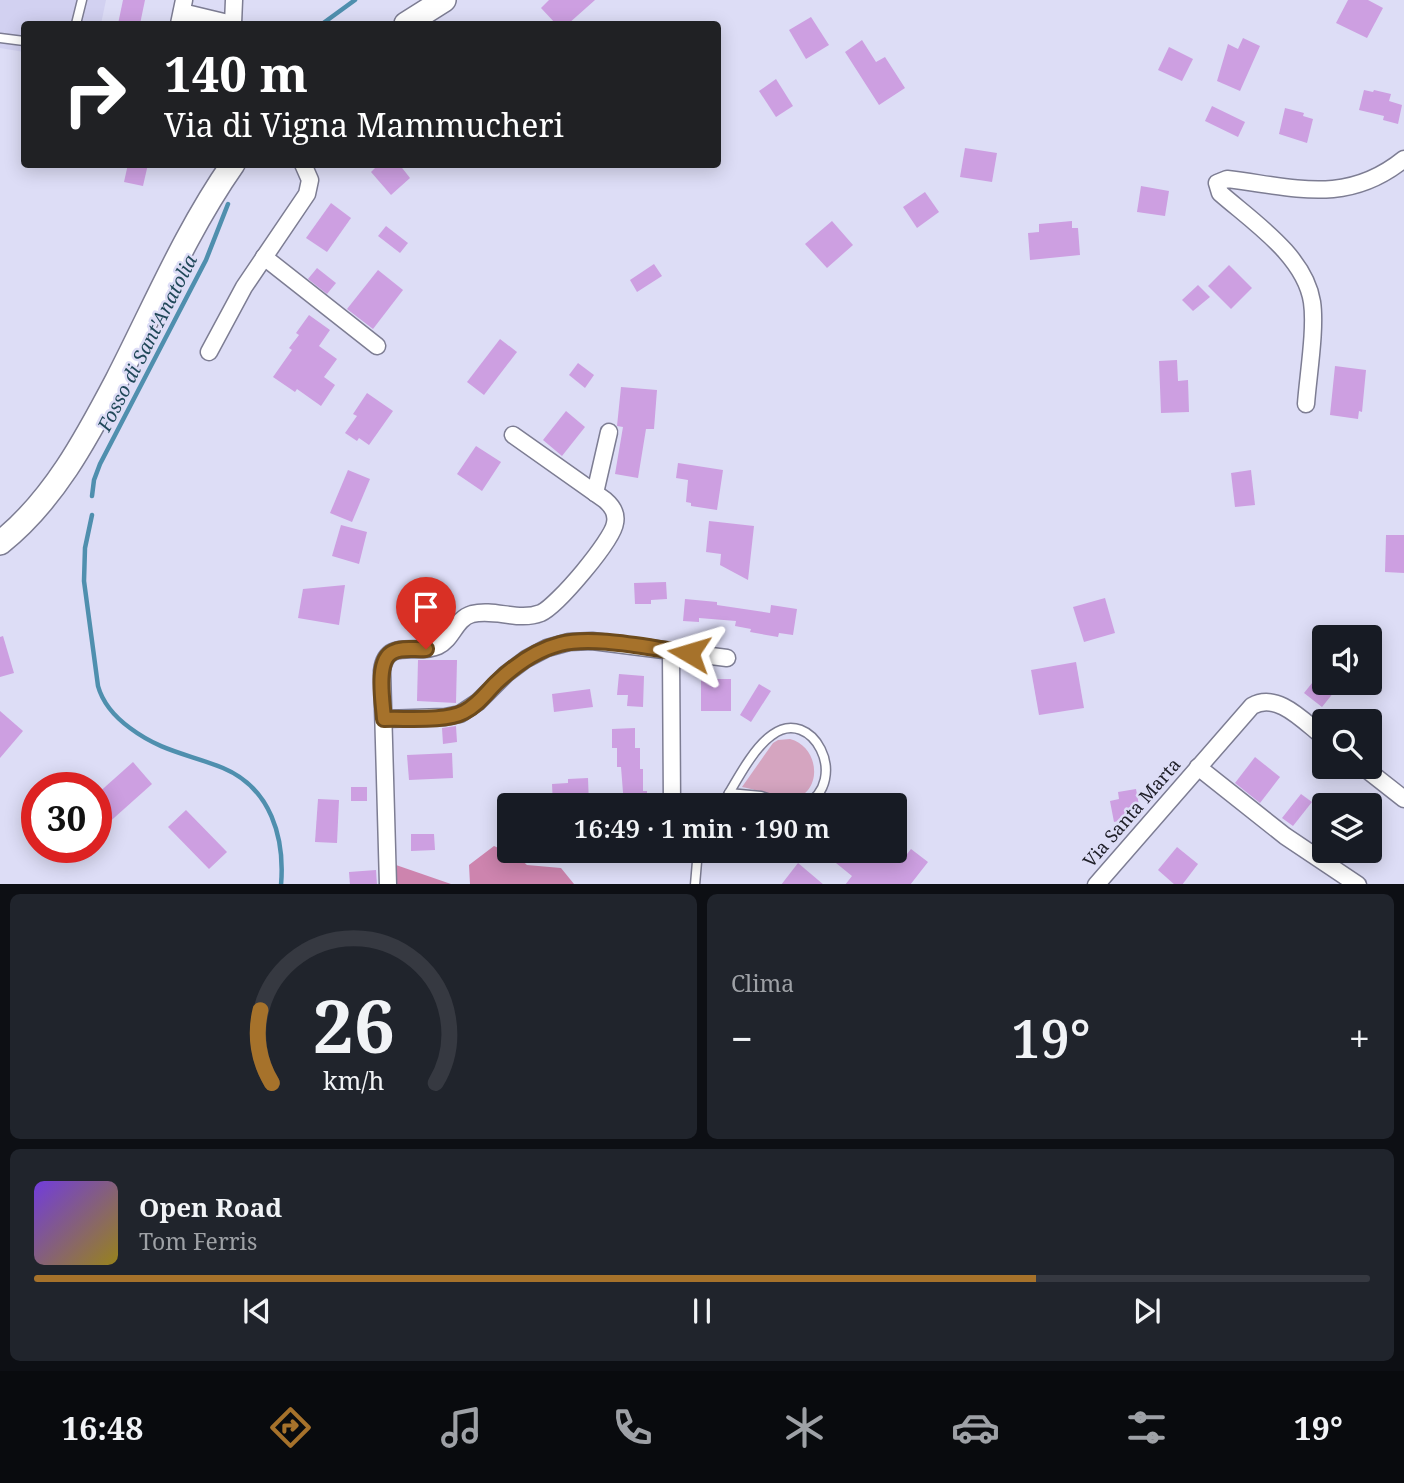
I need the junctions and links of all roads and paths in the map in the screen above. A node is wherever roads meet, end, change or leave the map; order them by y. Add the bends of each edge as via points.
1 (82, 0) edge
2 (234, 0) edge
3 (444, 0) edge
4 (182, 12) edge
5 (77, 21) edge
6 (220, 21) edge
7 (232, 21) edge
8 (411, 21) edge
9 (0, 37) edge
10 (21, 40) edge
11 (1404, 159) edge
12 (230, 168) edge
13 (306, 168) edge
14 (264, 257) junction
15 (377, 346) dead end
16 (209, 352) dead end
17 (1306, 404) dead end
18 (609, 432) dead end
19 (513, 435) dead end
20 (595, 492) junction
21 (0, 543) edge
22 (671, 651) junction
23 (727, 658) dead end
24 (384, 719) junction
25 (1312, 728) edge
26 (1198, 767) junction
27 (1379, 779) edge
28 (672, 793) edge
29 (729, 793) edge
30 (819, 793) edge
31 (1404, 799) edge
32 (696, 863) edge
33 (387, 884) edge
34 (695, 884) edge
35 (1096, 884) edge
36 (1358, 884) edge

1 - 5 lane
2 - 7 street
3 - 8 main road
4 - 6 street
9 - 10 lane
11 - 17 street via 1369,182 1342,189 1227,179 1216,183 1218,190 1292,259 1307,282 1312,313
12 - 21 main road via 207,203 84,441 42,502
13 - 14 street via 309,190
14 - 15 street
14 - 16 street
18 - 20 street
19 - 20 street
20 - 24 street via 612,507 614,527 564,595 533,615 470,614 440,645 390,653 382,667
22 - 23 street
22 - 24 street via 593,641 562,643 526,659 460,714
22 - 28 street
24 - 33 street
25 - 26 street, Via Santa Marta via 1282,706 1261,701
26 - 35 street, Via Santa Marta
26 - 36 street, Via Santa Marta via 1293,842
27 - 31 street
29 - 30 lane via 764,741 778,730 791,729 808,734 825,756
32 - 34 lane

